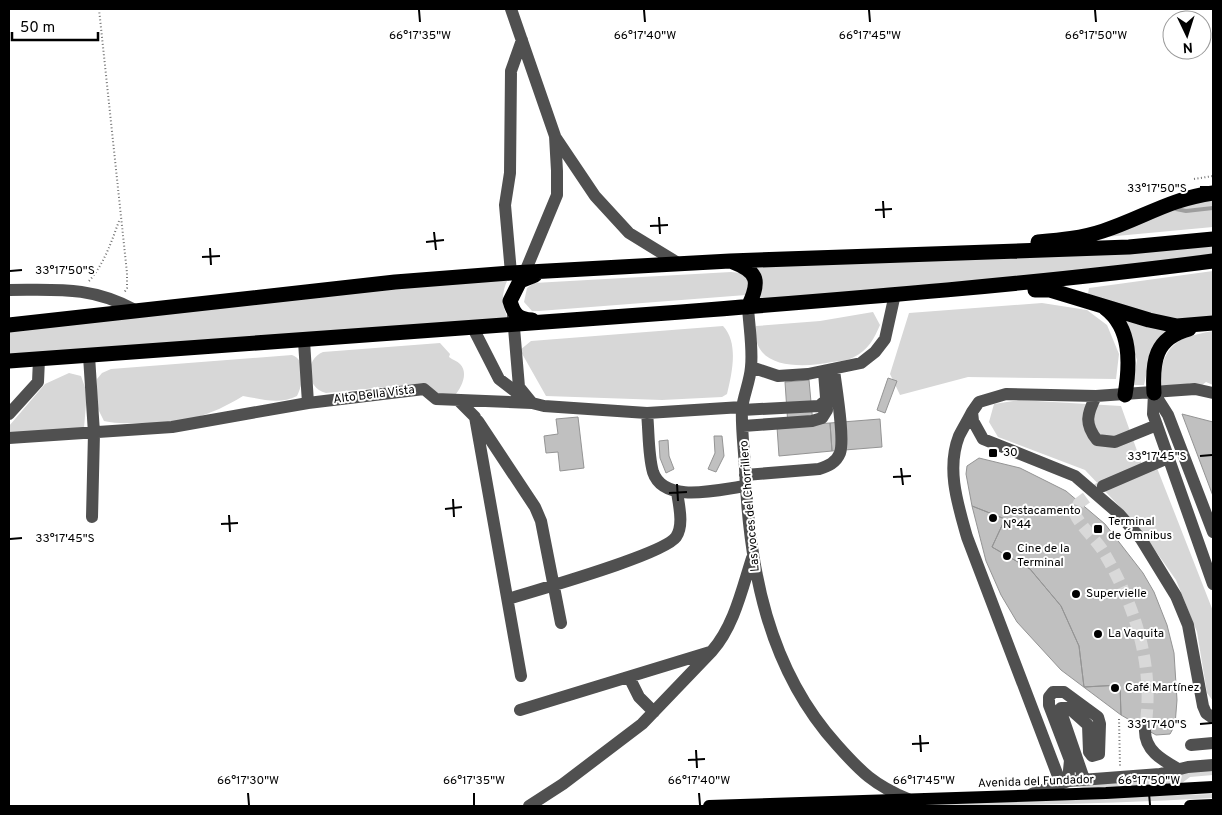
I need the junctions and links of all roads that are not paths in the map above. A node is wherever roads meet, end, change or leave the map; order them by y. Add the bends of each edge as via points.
1 (511, 9) edge
2 (522, 40) junction
3 (555, 136) junction
4 (1213, 194) edge
5 (1213, 239) edge
6 (887, 255) junction
7 (730, 260) junction
8 (1213, 261) edge
9 (678, 263) junction
10 (561, 270) junction
11 (518, 272) junction
12 (9, 290) edge
13 (928, 292) junction
14 (895, 294) junction
15 (1097, 303) junction
16 (748, 307) junction
17 (512, 308) junction
18 (135, 310) junction
19 (552, 322) junction
20 (1213, 323) edge
21 (9, 325) edge
22 (514, 325) junction
23 (473, 328) junction
24 (304, 341) junction
25 (89, 356) junction
26 (39, 359) junction
27 (9, 362) edge
28 (751, 367) junction
29 (829, 371) junction
30 (1154, 393) junction
31 (1213, 393) edge
32 (1125, 395) junction
33 (1096, 396) junction
34 (459, 401) junction
35 (308, 403) junction
36 (532, 403) junction
37 (972, 412) junction
38 (647, 413) junction
39 (9, 414) edge
40 (743, 415) junction
41 (475, 417) junction
42 (1157, 425) junction
43 (94, 433) junction
44 (9, 438) edge
45 (1168, 458) junction
46 (1192, 476) junction
47 (746, 481) junction
48 (1177, 483) junction
49 (1103, 486) tunnel mouth
50 (677, 492) junction
51 (1187, 511) junction
52 (92, 517) dead end
53 (1212, 527) edge
54 (753, 556) junction
55 (554, 584) junction
56 (1213, 584) edge
57 (508, 599) junction
58 (561, 622) dead end
59 (712, 651) junction
60 (521, 676) dead end
61 (629, 677) junction
62 (520, 710) dead end
63 (654, 712) junction
64 (1213, 718) edge
65 (1145, 729) tunnel mouth
66 (1213, 743) edge
67 (1191, 745) dead end
68 (1213, 765) edge
69 (1178, 770) junction
70 (1084, 779) junction
71 (1064, 783) junction
72 (1213, 787) edge
73 (1028, 796) junction
74 (908, 799) junction
75 (1213, 805) edge
76 (529, 806) edge
77 (709, 806) edge
78 (1190, 806) edge

1 - 2 street
2 - 3 street
2 - 11 street via 511,70 510,173 504,205
3 - 9 street via 595,196 630,233
3 - 11 street via 557,195
4 - 6 highway via 1190,196 1105,231 1078,238
5 - 6 highway via 1120,248
6 - 7 highway
7 - 9 highway
7 - 16 highway via 748,268 754,276 755,293
8 - 13 highway
9 - 10 highway
10 - 11 highway
10 - 17 highway via 520,281 510,301
11 - 18 highway
12 - 18 street via 79,291 113,298
13 - 14 highway
13 - 15 highway via 1050,290
14 - 16 highway
14 - 29 street via 885,339 875,352 861,363
15 - 20 highway via 1177,326
15 - 32 highway via 1115,316 1126,342 1129,357
16 - 19 highway
16 - 28 street, Las voces del Chorrillero
17 - 19 highway via 520,319
17 - 22 street
18 - 21 highway
19 - 22 highway
20 - 30 highway via 1176,332 1164,343 1153,364
22 - 23 highway
22 - 36 street via 519,387
23 - 24 highway
23 - 36 street via 499,379
24 - 25 highway
24 - 35 street
25 - 26 highway
25 - 43 street
26 - 27 highway
26 - 39 street via 38,382
28 - 29 street via 778,376
28 - 40 street, Las voces del Chorrillero
29 - 40 street, Alto Bella Vista via 825,414 818,420
29 - 47 street via 841,447 836,460 819,470
30 - 31 street via 1196,389
30 - 32 street
30 - 42 street via 1152,404
30 - 46 street via 1168,415
32 - 33 street
33 - 37 street via 1006,394 979,402
33 - 42 street via 1087,414 1088,424 1097,440 1115,442
34 - 35 street, Alto Bella Vista via 436,399 424,389
34 - 36 street, Alto Bella Vista
34 - 41 street
35 - 43 street, Alto Bella Vista via 172,427
36 - 38 street, Alto Bella Vista
37 - 64 street via 983,439 1075,476 1119,514 1141,539 1176,596 1188,625 1203,706
37 - 71 street via 959,436 954,459 958,505 967,537
38 - 40 street, Alto Bella Vista
38 - 50 street via 654,472 659,482
40 - 47 street, Las voces del Chorrillero
41 - 55 street via 535,506
41 - 57 street
42 - 45 street
43 - 44 street, Alto Bella Vista
43 - 52 street
45 - 48 street
45 - 49 street
46 - 48 street
46 - 53 street
47 - 50 street
47 - 54 street, Las voces del Chorrillero
48 - 51 street
50 - 55 street via 681,521 678,535 670,545
51 - 53 street
51 - 56 street
54 - 59 street via 731,620
54 - 74 street, Las voces del Chorrillero via 775,646 793,686 819,726 861,772 882,788
55 - 57 street
55 - 58 street
57 - 60 street
59 - 61 street
59 - 63 street
61 - 62 street
61 - 63 street via 639,698
63 - 76 street via 563,784
65 - 69 street via 1146,740 1154,753
66 - 67 street
68 - 69 street
69 - 70 street
70 - 71 street
70 - 71 street via 1060,712 1061,708 1069,708 1088,725 1092,756 1099,754 1098,717 1058,691 1049,697 1049,705 1070,760
71 - 73 street
72 - 73 main road, Avenida del Fundador
73 - 74 main road, Avenida del Fundador
74 - 77 main road, Avenida del Fundador
75 - 78 main road

